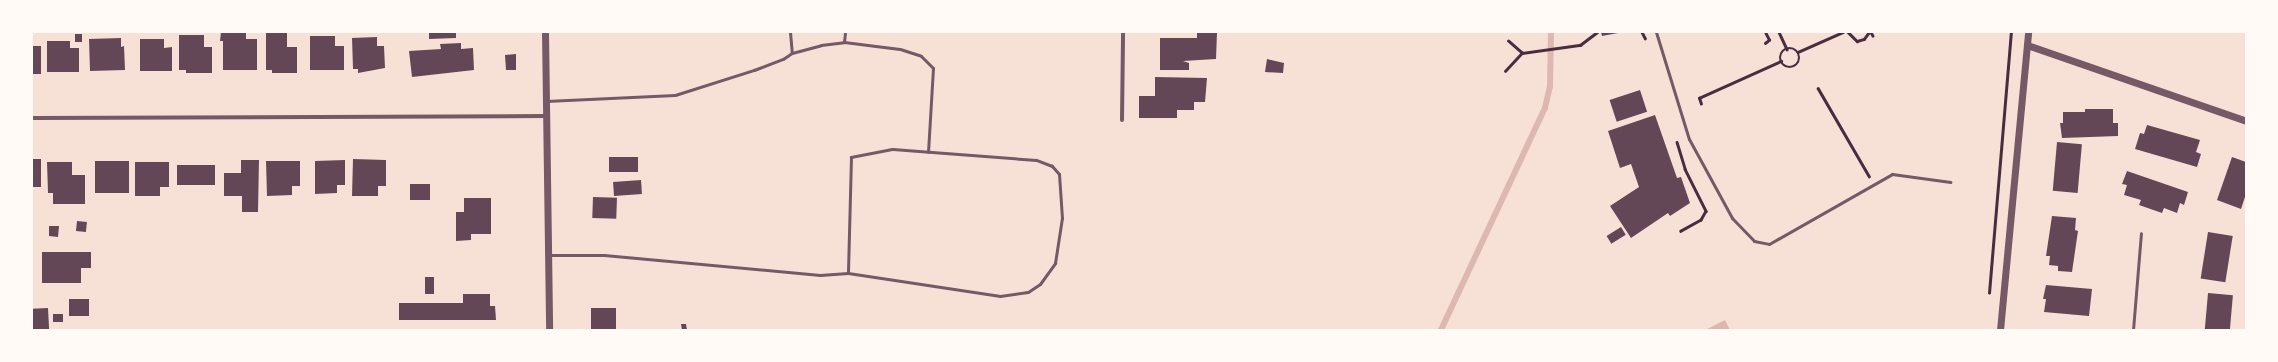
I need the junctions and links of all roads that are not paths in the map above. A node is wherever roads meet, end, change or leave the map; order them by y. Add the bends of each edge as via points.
1 (545, 32) edge
2 (790, 32) edge
3 (845, 32) edge
4 (1123, 32) edge
5 (1656, 32) edge
6 (2028, 32) edge
7 (844, 42) junction
8 (2026, 45) junction
9 (792, 53) junction
10 (546, 101) junction
11 (547, 116) junction
12 (32, 118) edge
13 (1122, 120) dead end
14 (2246, 121) edge
15 (928, 152) junction
16 (1950, 182) dead end
17 (2141, 233) dead end
18 (548, 255) junction
19 (848, 273) junction
20 (549, 330) edge
21 (2000, 330) edge
22 (2133, 330) edge

1 - 10 street
2 - 9 lane
3 - 7 lane
4 - 13 street
5 - 16 lane via 1689,139 1732,218 1744,234 1754,241 1769,244 1892,174
6 - 8 street
7 - 9 lane
7 - 15 lane via 900,49 921,56 933,68
8 - 14 street
8 - 21 street
9 - 10 lane via 754,70 675,95
10 - 11 street
11 - 12 street
11 - 18 street
15 - 19 lane via 892,149 851,157
15 - 19 lane via 1036,160 1052,166 1059,174 1062,218 1055,263 1040,284 1028,292 1000,296
17 - 22 lane
18 - 19 lane via 604,255 820,275
18 - 20 street

